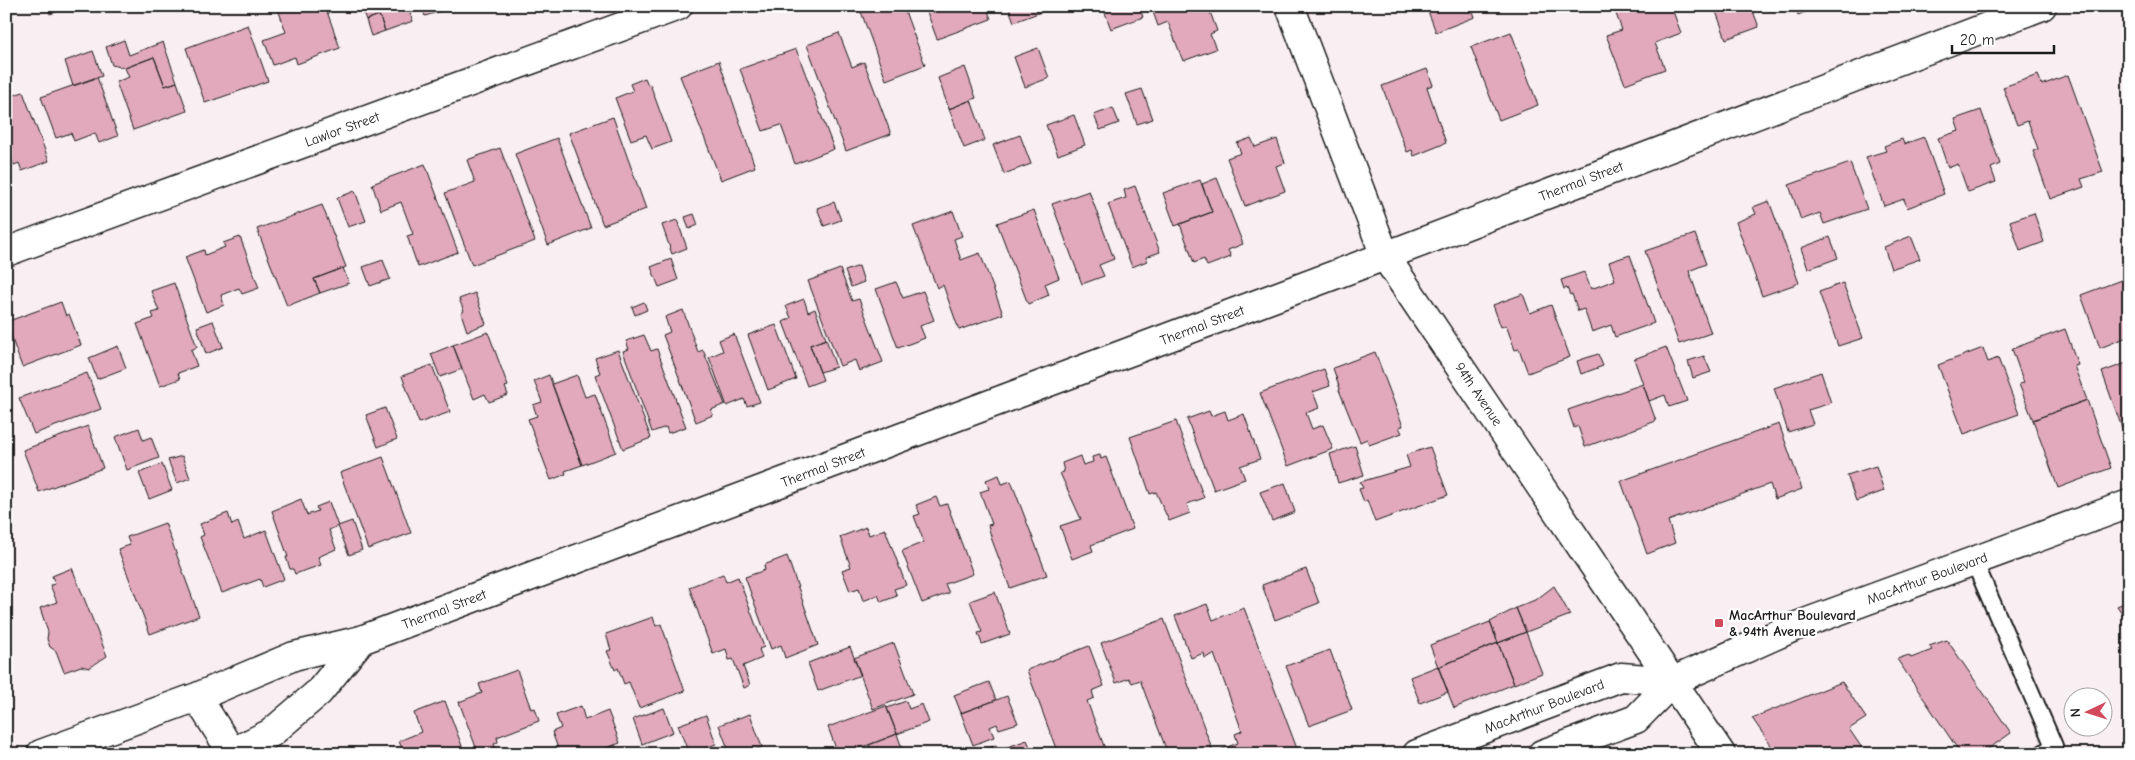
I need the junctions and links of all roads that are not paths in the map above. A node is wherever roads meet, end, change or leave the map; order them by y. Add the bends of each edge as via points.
1 (678, 6) edge
2 (1290, 6) edge
3 (2042, 6) edge
4 (2013, 11) edge
5 (6, 252) edge
6 (1385, 256) junction
7 (2129, 504) edge
8 (1974, 561) junction
9 (361, 640) junction
10 (1673, 680) junction
11 (197, 697) junction
12 (230, 752) edge
13 (41, 754) edge
14 (1417, 754) edge
15 (1542, 754) edge
16 (1721, 754) edge
17 (2042, 754) edge

1 - 5 street, Lawlor Street
2 - 6 street, 94th Avenue
3 - 4 street, Thermal Street
4 - 6 street, Thermal Street
6 - 9 street, Thermal Street
6 - 10 street, 94th Avenue
7 - 8 street, MacArthur Boulevard
8 - 10 street, MacArthur Boulevard via 1801,624
8 - 17 lane via 2054,746
9 - 11 street, Thermal Street via 294,656
9 - 12 street via 319,692 271,733
10 - 14 street, MacArthur Boulevard via 1620,678
10 - 15 street, MacArthur Boulevard via 1636,719
10 - 16 street, 94th Avenue
11 - 12 street
11 - 13 street, Thermal Street

